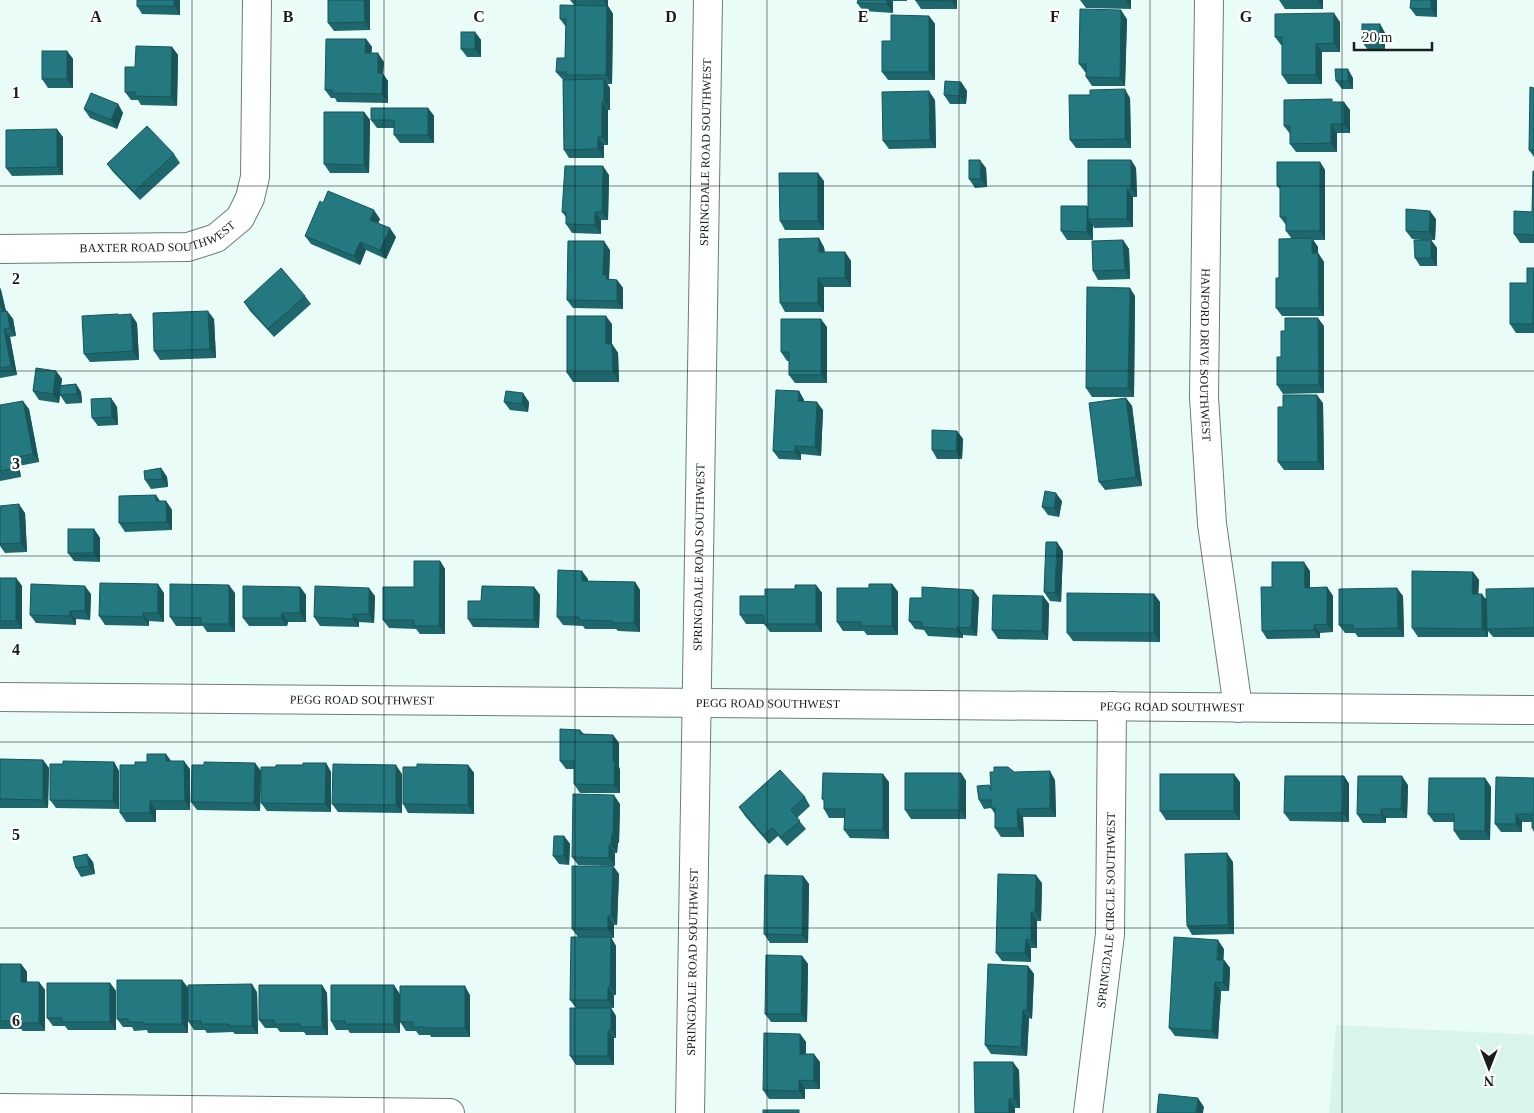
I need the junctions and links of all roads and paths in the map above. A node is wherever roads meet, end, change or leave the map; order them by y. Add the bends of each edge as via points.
1 (257, 0) edge
2 (708, 0) edge
3 (1209, 0) edge
4 (0, 249) edge
5 (0, 697) edge
6 (697, 703) junction
7 (1112, 706) junction
8 (1238, 708) junction
9 (1534, 710) edge
10 (0, 1108) edge
11 (450, 1113) edge
12 (690, 1113) edge
13 (1088, 1113) edge

1 - 4 street, BAXTER ROAD SOUTHWEST via 255,177 250,198 240,218 216,238 188,247
2 - 6 street, SPRINGDALE ROAD SOUTHWEST
3 - 8 street, HANFORD DRIVE SOUTHWEST via 1204,396 1212,524
5 - 6 street, PEGG ROAD SOUTHWEST
6 - 7 street, PEGG ROAD SOUTHWEST
6 - 12 street, SPRINGDALE ROAD SOUTHWEST
7 - 8 street, PEGG ROAD SOUTHWEST
7 - 13 street, SPRINGDALE CIRCLE SOUTHWEST via 1110,934
8 - 9 street, PEGG ROAD SOUTHWEST
10 - 11 street

